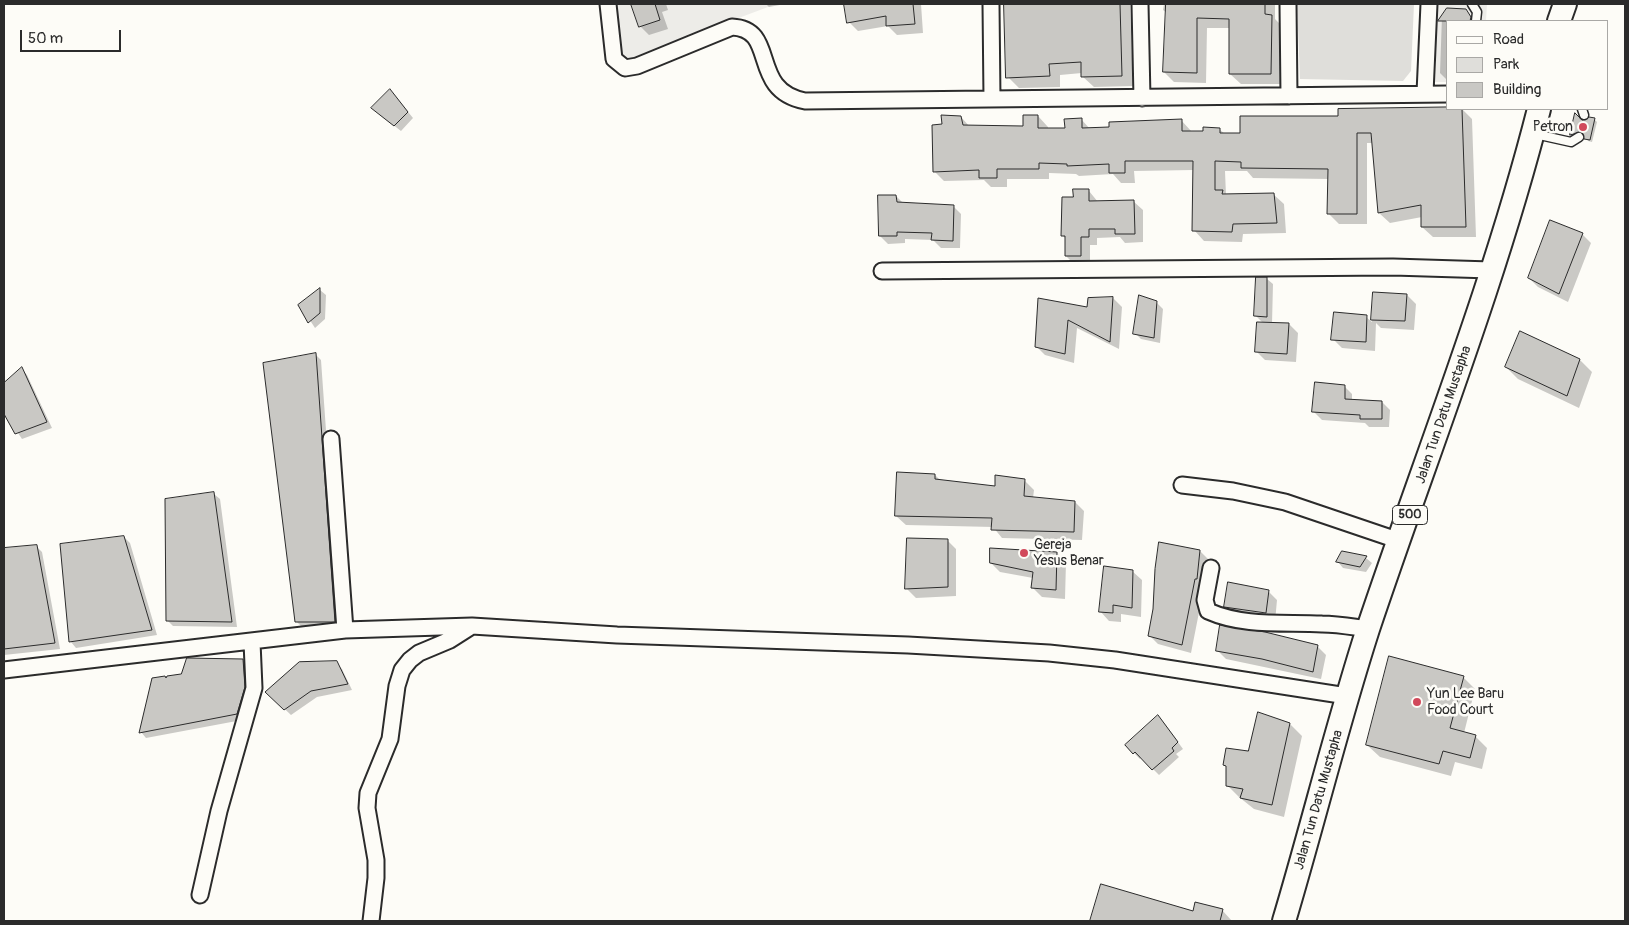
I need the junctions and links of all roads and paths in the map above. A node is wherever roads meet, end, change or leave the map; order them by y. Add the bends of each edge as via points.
1 (608, 4) edge
2 (991, 4) edge
3 (1140, 4) edge
4 (1288, 4) edge
5 (1429, 4) edge
6 (1472, 4) edge
7 (1552, 4) edge
8 (1565, 4) edge
9 (1476, 20) edge
10 (1552, 20) edge
11 (1559, 20) edge
12 (1425, 93) junction
13 (1446, 94) edge
14 (1289, 96) junction
15 (1142, 98) junction
16 (992, 99) junction
17 (1539, 110) edge
18 (1532, 133) junction
19 (1579, 137) dead end
20 (1491, 270) junction
21 (882, 271) dead end
22 (331, 439) dead end
23 (1182, 485) dead end
24 (1400, 541) junction
25 (1211, 568) dead end
26 (472, 626) junction
27 (1368, 629) junction
28 (345, 630) junction
29 (252, 642) junction
30 (4, 670) edge
31 (1347, 696) junction
32 (200, 895) dead end
33 (371, 921) edge
34 (1284, 921) edge

1 - 16 street via 614,59 625,68 732,27 744,27 752,32 758,43 774,84 792,98 843,101
2 - 16 street
3 - 15 street
4 - 14 street
5 - 12 street
6 - 9 lane
7 - 10 main road
8 - 11 main road
12 - 13 street
12 - 14 street
14 - 15 street
15 - 16 street
17 - 18 main road, Jalan Tun Datu Mustapha / 500
18 - 19 lane via 1571,142
18 - 20 main road, Jalan Tun Datu Mustapha / 500
20 - 21 street via 1393,267
20 - 24 main road, Jalan Tun Datu Mustapha / 500
22 - 28 street
23 - 24 street via 1285,502
24 - 27 main road, Jalan Tun Datu Mustapha / 500
25 - 27 street via 1205,600 1208,611 1222,617 1264,623
26 - 28 street
26 - 31 street via 617,636 1049,652
26 - 33 street via 419,653 410,660 399,678 390,739 368,793 367,808 376,860
27 - 31 main road, Jalan Tun Datu Mustapha / 500
28 - 29 street
29 - 30 street
29 - 32 street via 252,696 219,812
31 - 34 main road, Jalan Tun Datu Mustapha / 500 via 1311,834

